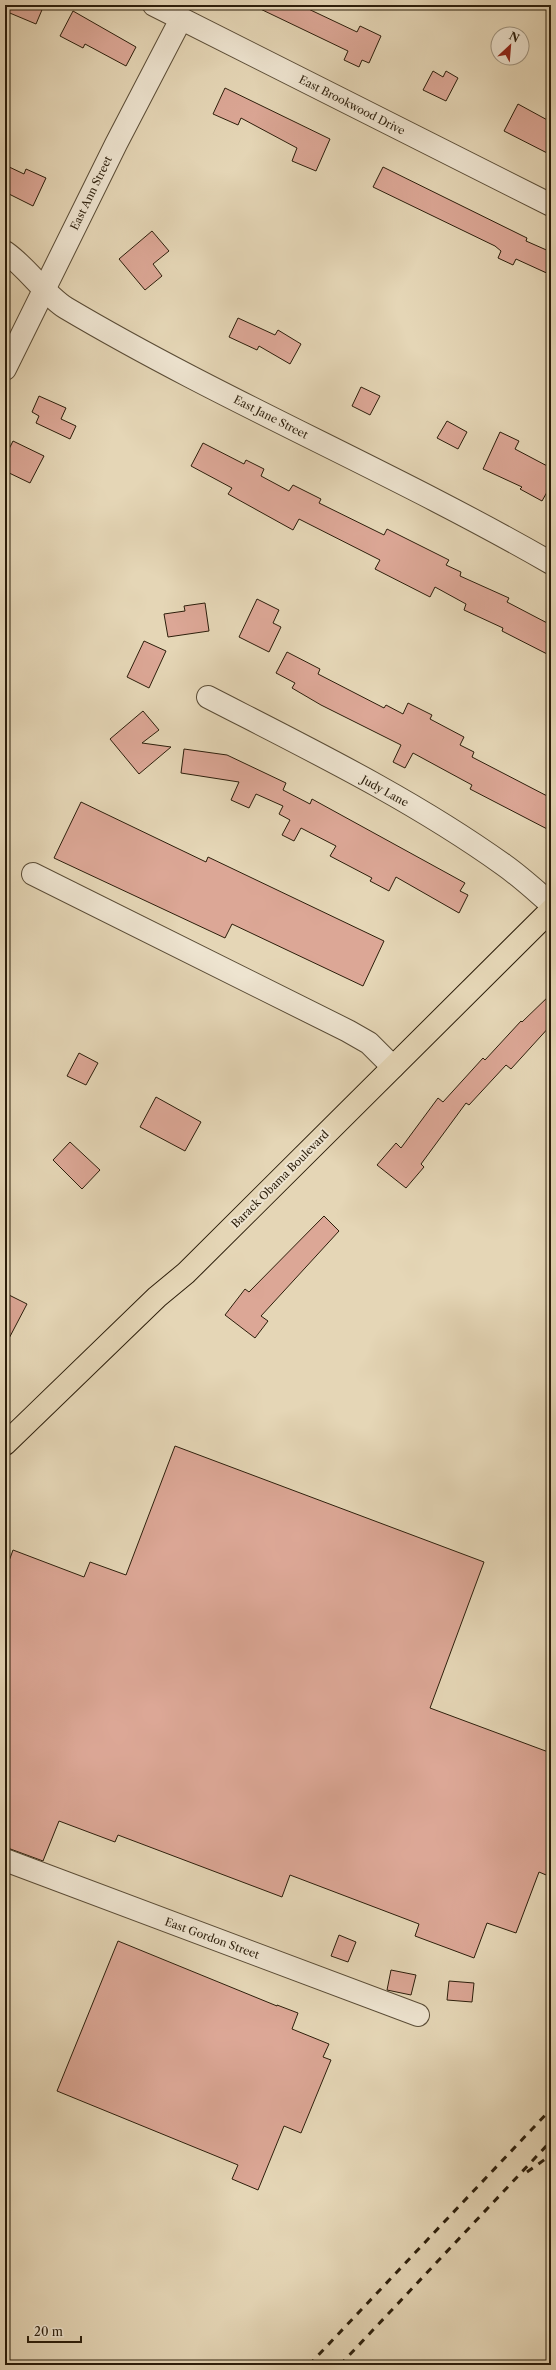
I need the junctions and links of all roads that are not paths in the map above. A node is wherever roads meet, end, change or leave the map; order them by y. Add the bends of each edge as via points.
1 (154, 5) edge
2 (181, 19) junction
3 (551, 205) edge
4 (5, 252) edge
5 (44, 288) junction
6 (5, 369) edge
7 (551, 563) edge
8 (208, 697) dead end
9 (33, 874) dead end
10 (551, 904) edge
11 (551, 910) edge
12 (393, 1067) junction
13 (5, 1444) edge
14 (5, 1860) edge
15 (418, 2015) dead end

1 - 2 street, East Brookwood Drive
2 - 3 street, East Brookwood Drive
2 - 5 street, East Ann Street
4 - 5 street, East Jane Street
5 - 6 street, East Ann Street
5 - 7 street, East Jane Street via 65,307 101,328
8 - 10 street, Judy Lane via 396,797 462,836 506,866
9 - 12 street via 348,1031 369,1043
11 - 12 main road, Barack Obama Boulevard
12 - 13 main road, Barack Obama Boulevard via 186,1273 157,1297
14 - 15 street, East Gordon Street

